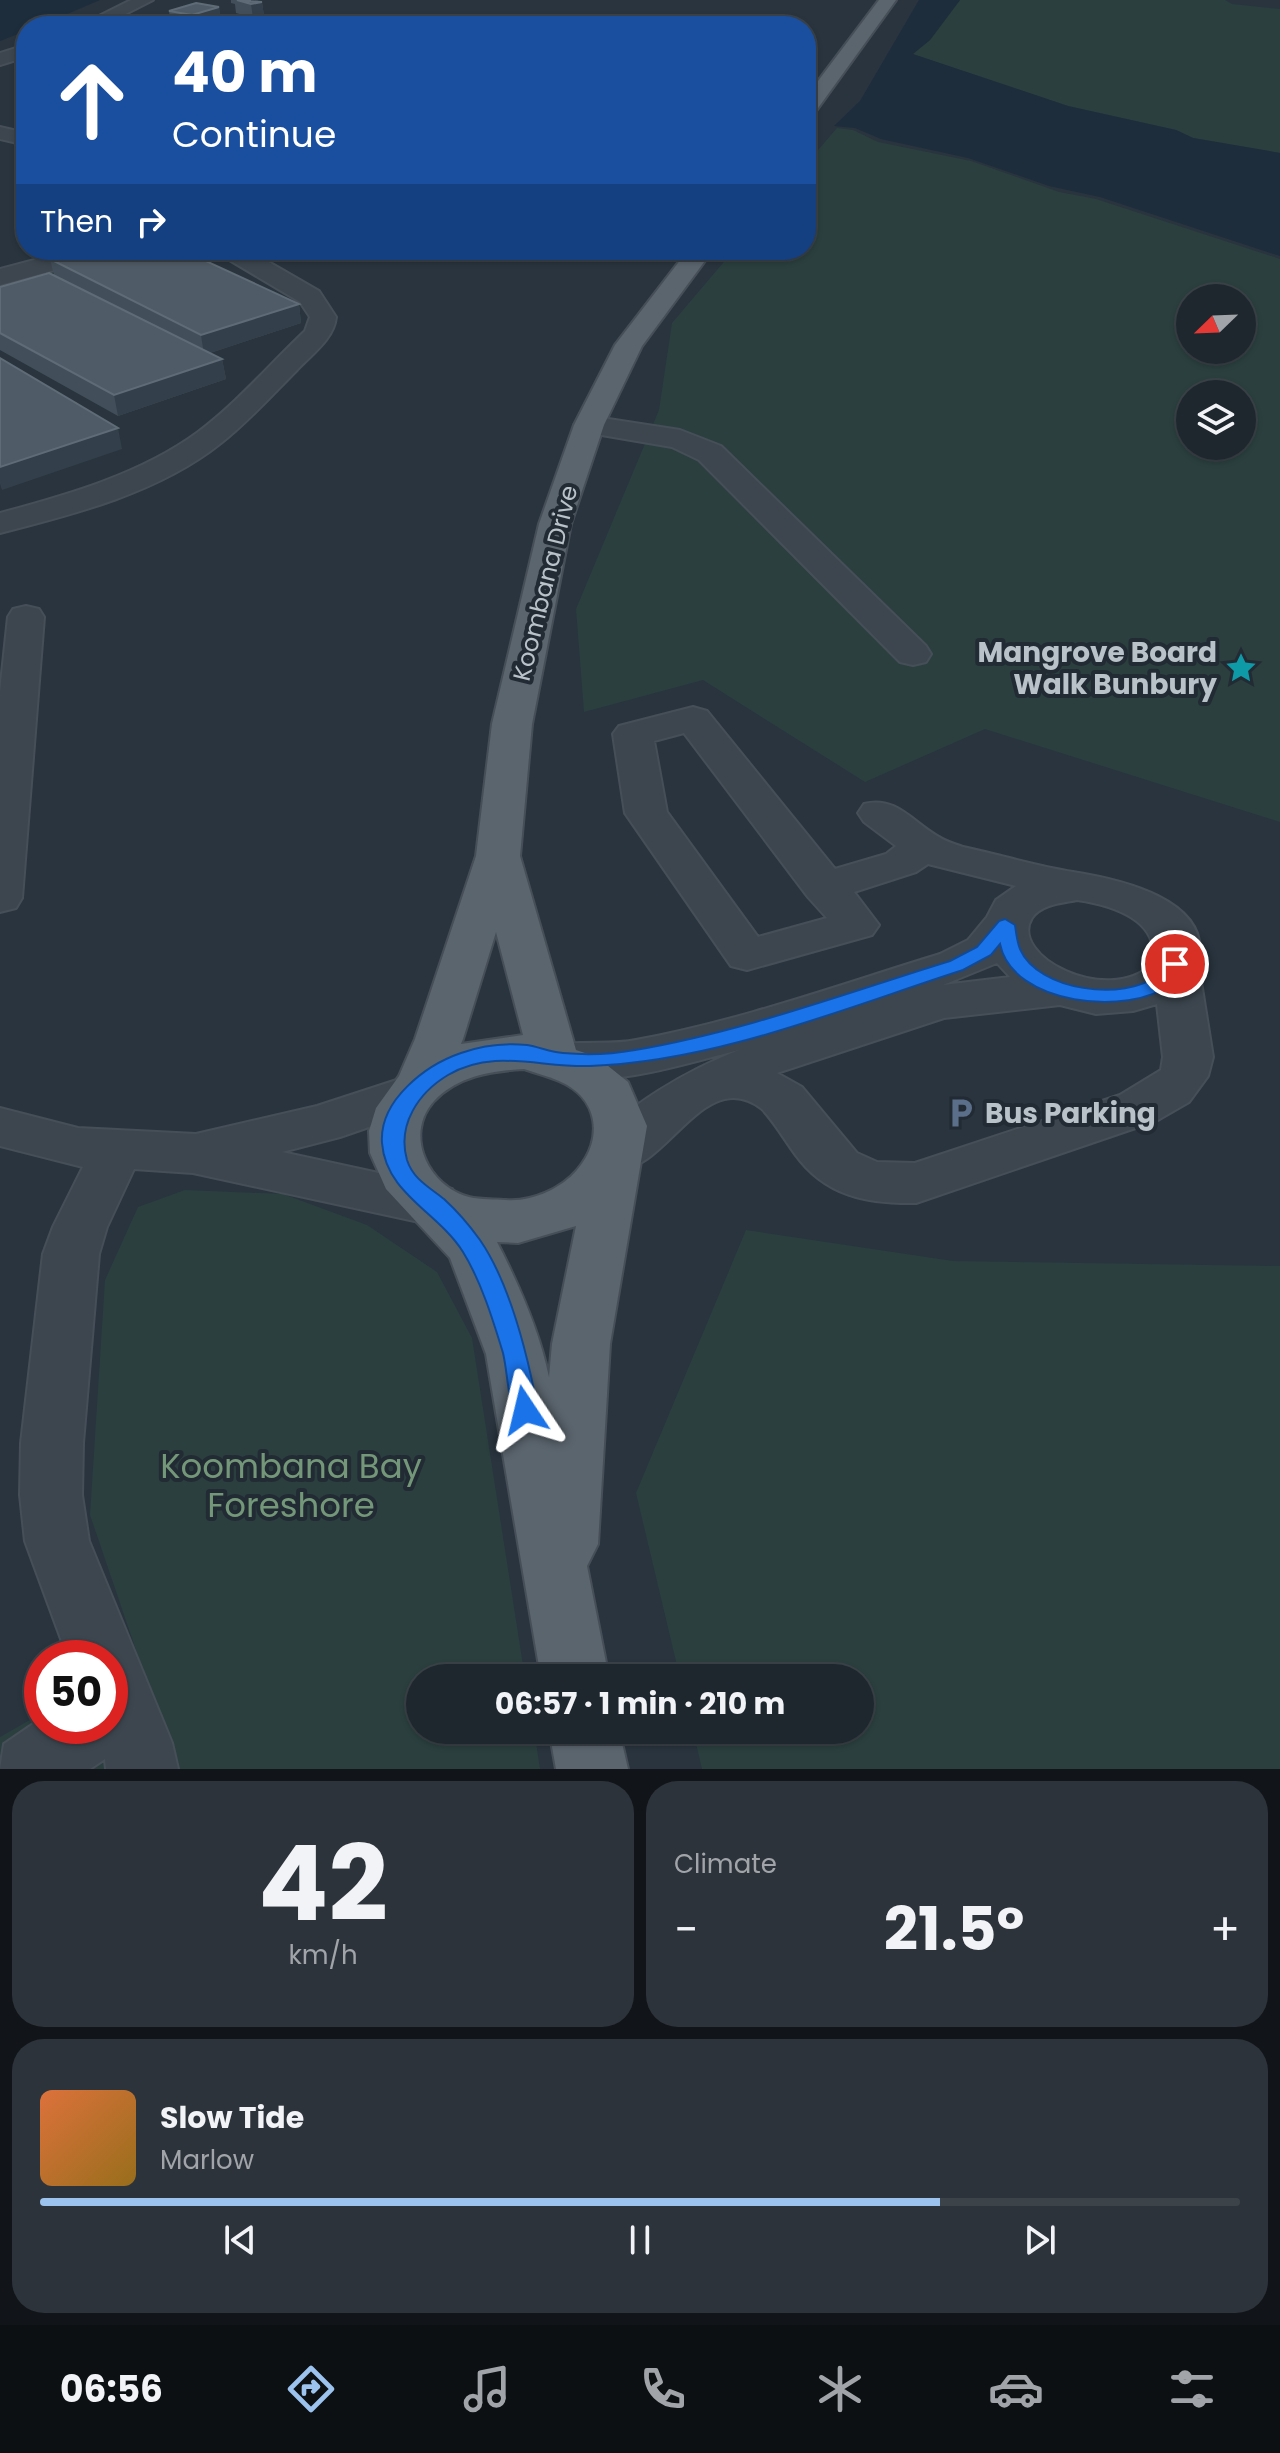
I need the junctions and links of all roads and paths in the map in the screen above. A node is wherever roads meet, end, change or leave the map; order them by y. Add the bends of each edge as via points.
1 (145, 0) edge
2 (888, 0) edge
3 (110, 16) edge
4 (816, 97) edge
5 (63, 260) edge
6 (247, 260) edge
7 (693, 260) edge
8 (0, 277) edge
9 (589, 425) junction
10 (0, 523) edge
11 (26, 617) dead end
12 (913, 654) dead end
13 (879, 813) dead end
14 (937, 852) junction
15 (498, 856) junction
16 (1077, 886) junction
17 (824, 887) junction
18 (0, 898) edge
19 (1007, 921) junction
20 (1175, 964) junction
21 (1079, 993) junction
22 (1188, 1057) junction
23 (558, 1058) junction
24 (716, 1080) junction
25 (416, 1090) junction
26 (0, 1127) edge
27 (117, 1151) junction
28 (193, 1153) junction
29 (618, 1155) junction
30 (436, 1206) junction
31 (561, 1607) junction
32 (89, 1640) edge
33 (572, 1664) edge
34 (128, 1729) edge
35 (55, 1744) edge
36 (587, 1744) edge
37 (29, 1769) edge
38 (142, 1769) edge
39 (592, 1769) edge

1 - 3 street
2 - 4 main road
5 - 8 street
6 - 10 street via 310,297 323,317 315,336 209,438 179,458
7 - 9 main road, Koombana Drive via 629,345
9 - 12 street via 680,439 710,453
9 - 15 main road, Koombana Drive via 555,524 532,621 512,724
11 - 18 street
13 - 14 street
14 - 16 street
14 - 17 street
14 - 19 street via 989,890
15 - 23 main road, Koombana Drive
15 - 25 main road, Koombana Drive via 439,1039
16 - 19 street via 1033,894
16 - 20 street via 1121,894 1147,908 1173,935
17 - 17 street via 856,925 747,955 646,813 633,734 693,719
19 - 21 street via 1007,943 1017,961 1036,977
19 - 23 street via 984,951 956,965 751,1030 633,1058
20 - 21 street via 1166,979 1148,990 1124,997
20 - 22 street
21 - 22 street via 1143,1019
21 - 24 street via 994,994 940,1002 846,1030
22 - 24 street via 1181,1082 1138,1108 916,1183 889,1184 843,1172 827,1161 776,1093 750,1083
23 - 25 main road via 525,1052 467,1059 440,1070
23 - 29 main road via 605,1087 617,1106 622,1128
24 - 29 street via 688,1095
25 - 28 street via 322,1124
25 - 30 main road via 398,1115 393,1140 397,1164 411,1186
26 - 27 street
27 - 28 street
27 - 32 street via 71,1254 52,1443 57,1541
28 - 30 street
29 - 30 main road via 600,1184 542,1217 470,1219
29 - 31 main road via 581,1344
30 - 31 main road via 472,1246 515,1354
31 - 33 main road
34 - 38 street
35 - 37 street
36 - 39 main road

